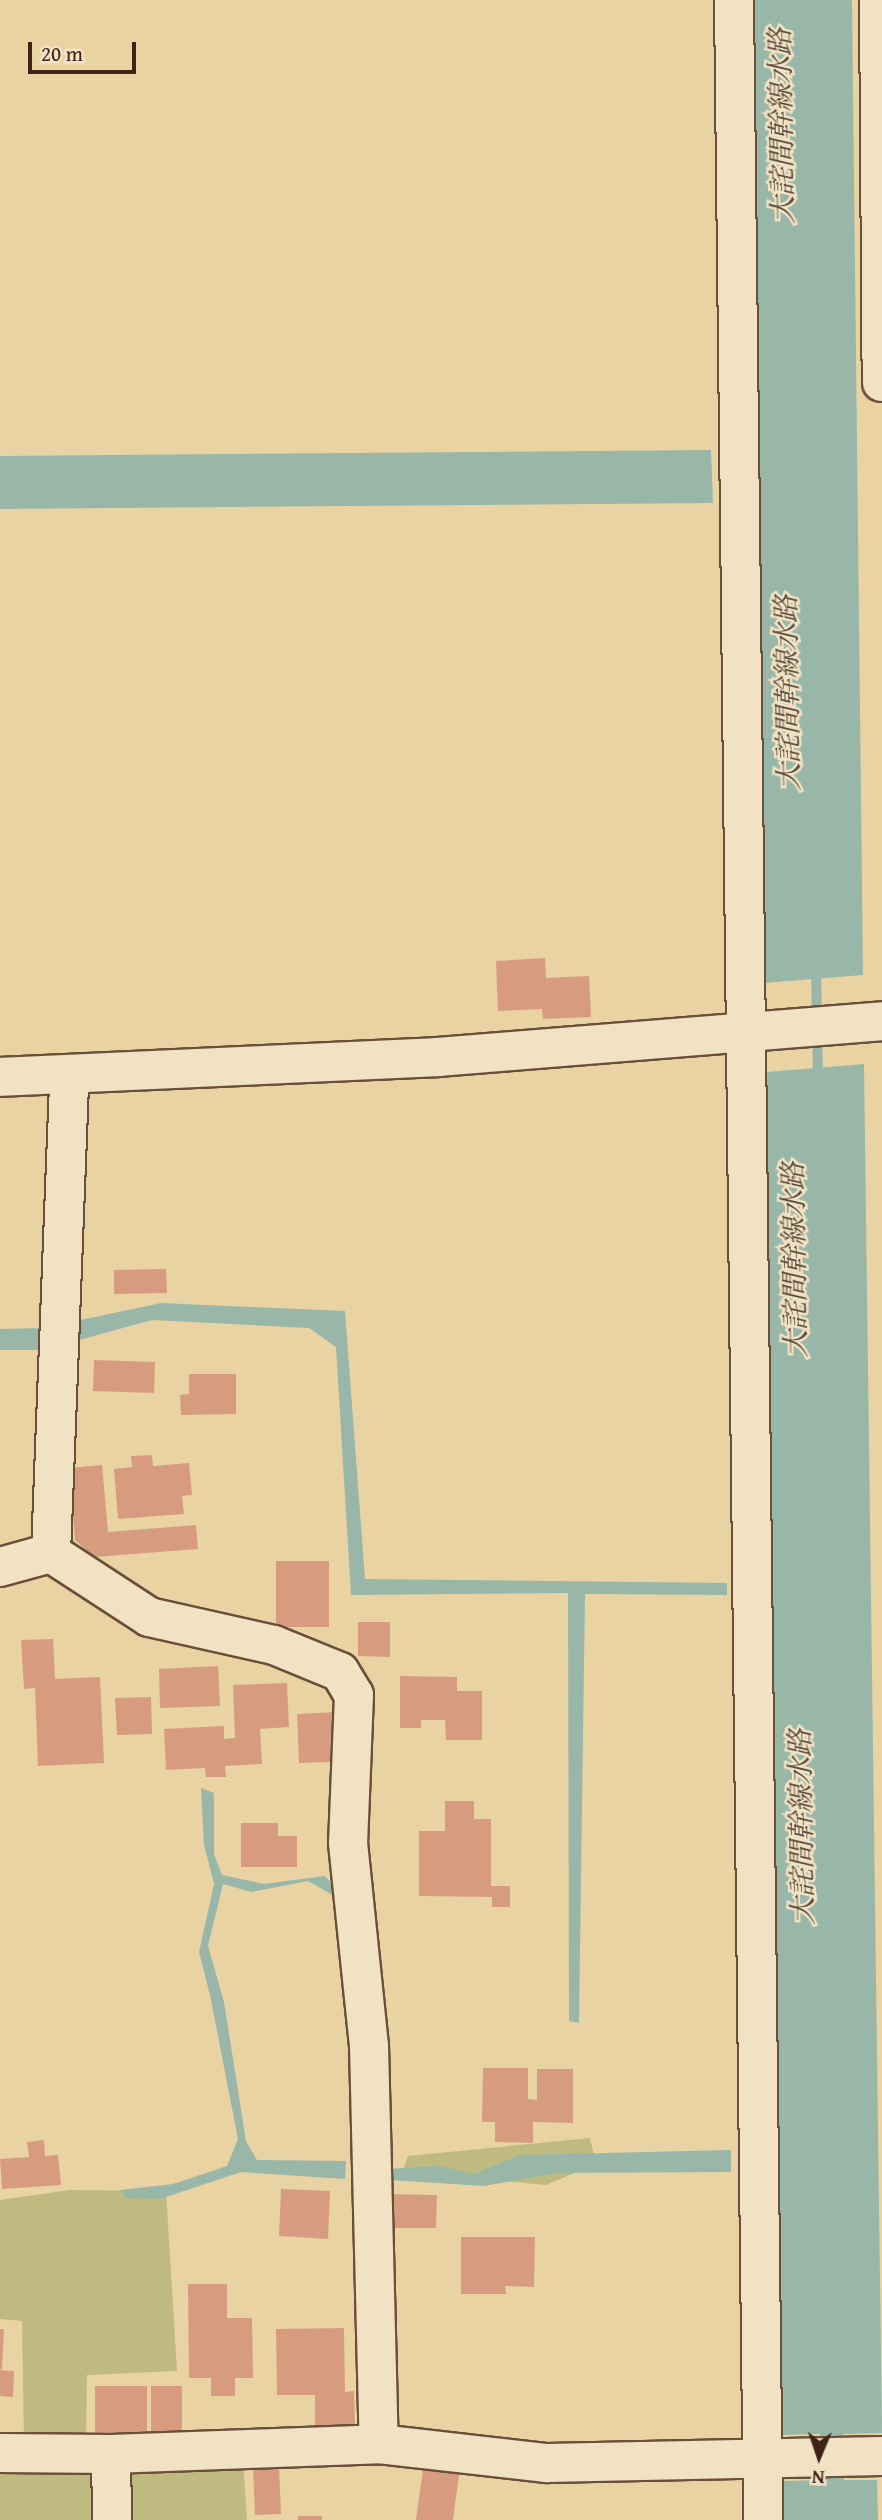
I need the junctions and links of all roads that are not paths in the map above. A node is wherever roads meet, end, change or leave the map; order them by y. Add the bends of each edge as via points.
1 (734, 0) edge
2 (879, 0) edge
3 (882, 382) edge
4 (882, 1021) edge
5 (745, 1030) junction
6 (69, 1074) junction
7 (0, 1077) edge
8 (51, 1553) junction
9 (0, 1567) edge
10 (379, 2444) junction
11 (0, 2453) edge
12 (111, 2454) junction
13 (868, 2457) edge
14 (762, 2460) junction
15 (112, 2520) edge
16 (763, 2520) edge

1 - 5 street
2 - 3 street
4 - 5 street
5 - 6 street via 438,1057
5 - 14 street
6 - 7 street
6 - 8 street
8 - 9 street
8 - 10 street via 149,1617 274,1645 340,1672 354,1695 348,1843 369,2046
10 - 12 street
10 - 14 street via 547,2463
11 - 12 street
12 - 15 street
13 - 14 street
14 - 16 street

